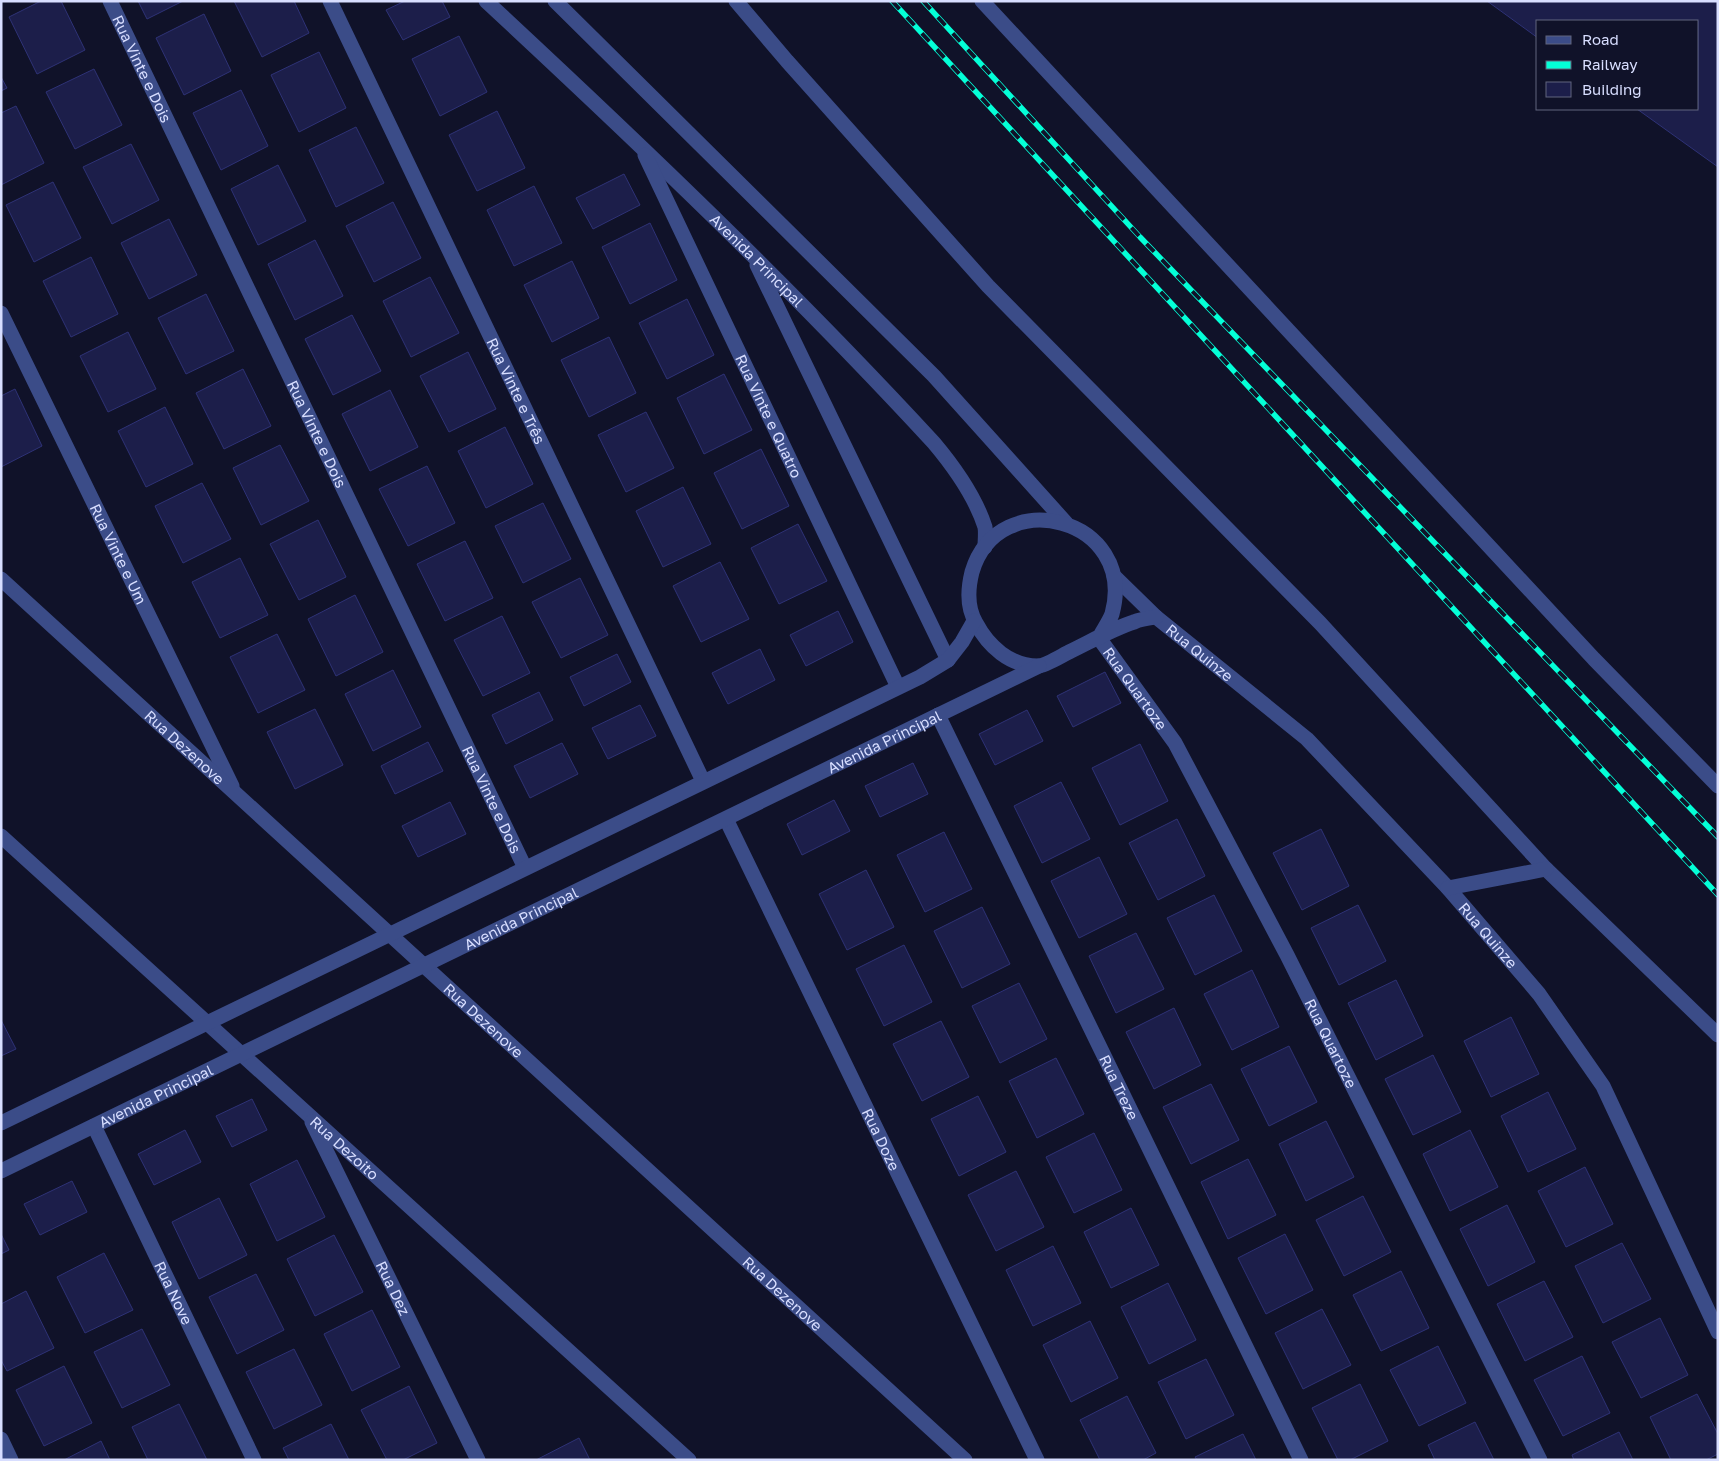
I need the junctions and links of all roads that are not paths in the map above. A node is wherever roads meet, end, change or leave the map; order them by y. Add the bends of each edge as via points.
1 (110, 1) edge
2 (330, 1) edge
3 (486, 1) edge
4 (555, 1) edge
5 (736, 1) edge
6 (982, 1) edge
7 (640, 144) junction
8 (751, 253) junction
9 (1, 313) edge
10 (1066, 523) junction
11 (985, 547) junction
12 (1114, 576) junction
13 (1, 580) edge
14 (1156, 617) junction
15 (974, 621) junction
16 (1099, 638) junction
17 (948, 660) junction
18 (1040, 666) junction
19 (898, 687) junction
20 (938, 715) junction
21 (703, 781) junction
22 (1718, 786) edge
23 (236, 793) junction
24 (726, 819) junction
25 (1, 836) edge
26 (525, 868) junction
27 (1546, 869) junction
28 (1448, 888) junction
29 (390, 933) junction
30 (425, 965) junction
31 (207, 1023) junction
32 (1718, 1035) edge
33 (242, 1054) junction
34 (308, 1116) junction
35 (1, 1122) edge
36 (94, 1126) junction
37 (1, 1171) edge
38 (1718, 1332) edge
39 (1, 1439) edge
40 (11, 1460) edge
41 (254, 1460) edge
42 (478, 1460) edge
43 (689, 1460) edge
44 (965, 1460) edge
45 (1037, 1460) edge
46 (1301, 1460) edge
47 (1540, 1460) edge

1 - 26 street, Rua Vinte e Dois
2 - 21 street, Rua Vinte e Três
3 - 7 street, Avenida Principal
4 - 10 street via 934,376
5 - 27 street via 988,286 1320,623
6 - 22 street via 1594,658
7 - 8 street, Avenida Principal
7 - 19 street, Rua Vinte e Quatro
8 - 11 street, Avenida Principal via 905,412 957,472 985,529
8 - 17 street
9 - 23 street, Rua Vinte e Um
10 - 11 street via 1032,520 1015,525
10 - 12 street via 1091,538 1101,549
11 - 15 street via 969,582 969,602
12 - 14 street, Rua Quinze
12 - 16 street via 1111,616
13 - 23 street, Rua Dezenove
14 - 16 street, Avenida Principal via 1134,621
14 - 28 street, Rua Quinze via 1307,739
15 - 17 street
15 - 18 street via 985,639 1000,653 1019,662
16 - 18 street, Avenida Principal
16 - 47 street, Rua Quartoze via 1175,743 1286,955
17 - 19 street
18 - 20 street, Avenida Principal
19 - 21 street
20 - 24 street, Avenida Principal
20 - 46 street, Rua Treze
21 - 26 street
23 - 29 street, Rua Dezenove
24 - 30 street, Avenida Principal
24 - 45 street, Rua Doze
25 - 31 street, Rua Dezoito
26 - 29 street
27 - 28 street
27 - 32 street
28 - 38 street, Rua Quinze via 1539,994 1603,1086
29 - 30 street, Rua Dezenove
29 - 31 street
30 - 33 street, Avenida Principal
30 - 44 street, Rua Dezenove
31 - 33 street, Rua Dezoito
31 - 35 street
33 - 34 street, Rua Dezoito
33 - 36 street, Avenida Principal
34 - 42 street, Rua Dez
34 - 43 street, Rua Dezoito
36 - 37 street, Avenida Principal
36 - 41 street, Rua Nove
39 - 40 street

